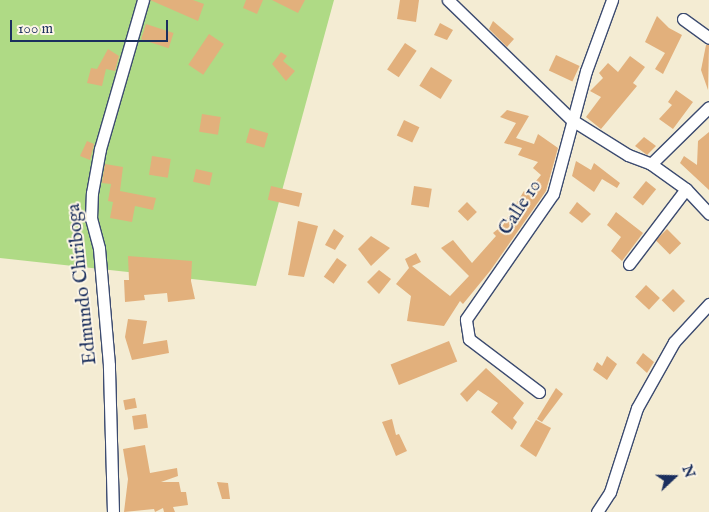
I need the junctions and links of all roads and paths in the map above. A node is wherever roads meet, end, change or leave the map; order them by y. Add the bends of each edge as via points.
1 (143, 0) edge
2 (448, 0) edge
3 (612, 0) edge
4 (683, 19) dead end
5 (709, 38) edge
6 (709, 107) edge
7 (572, 120) junction
8 (651, 164) junction
9 (686, 190) junction
10 (709, 214) edge
11 (629, 264) dead end
12 (709, 304) edge
13 (539, 392) dead end
14 (113, 512) edge
15 (597, 512) edge

1 - 14 street, Edmundo Chiriboga via 100,149 92,194 91,219 99,248 109,365
2 - 7 street
3 - 7 street, Calle 10 via 589,60
4 - 5 street
6 - 8 street
7 - 8 street via 628,155
7 - 13 street, Calle 10 via 553,194 466,319 469,339
8 - 9 street
9 - 10 street
9 - 11 street
12 - 15 street via 674,342 637,408 610,492

